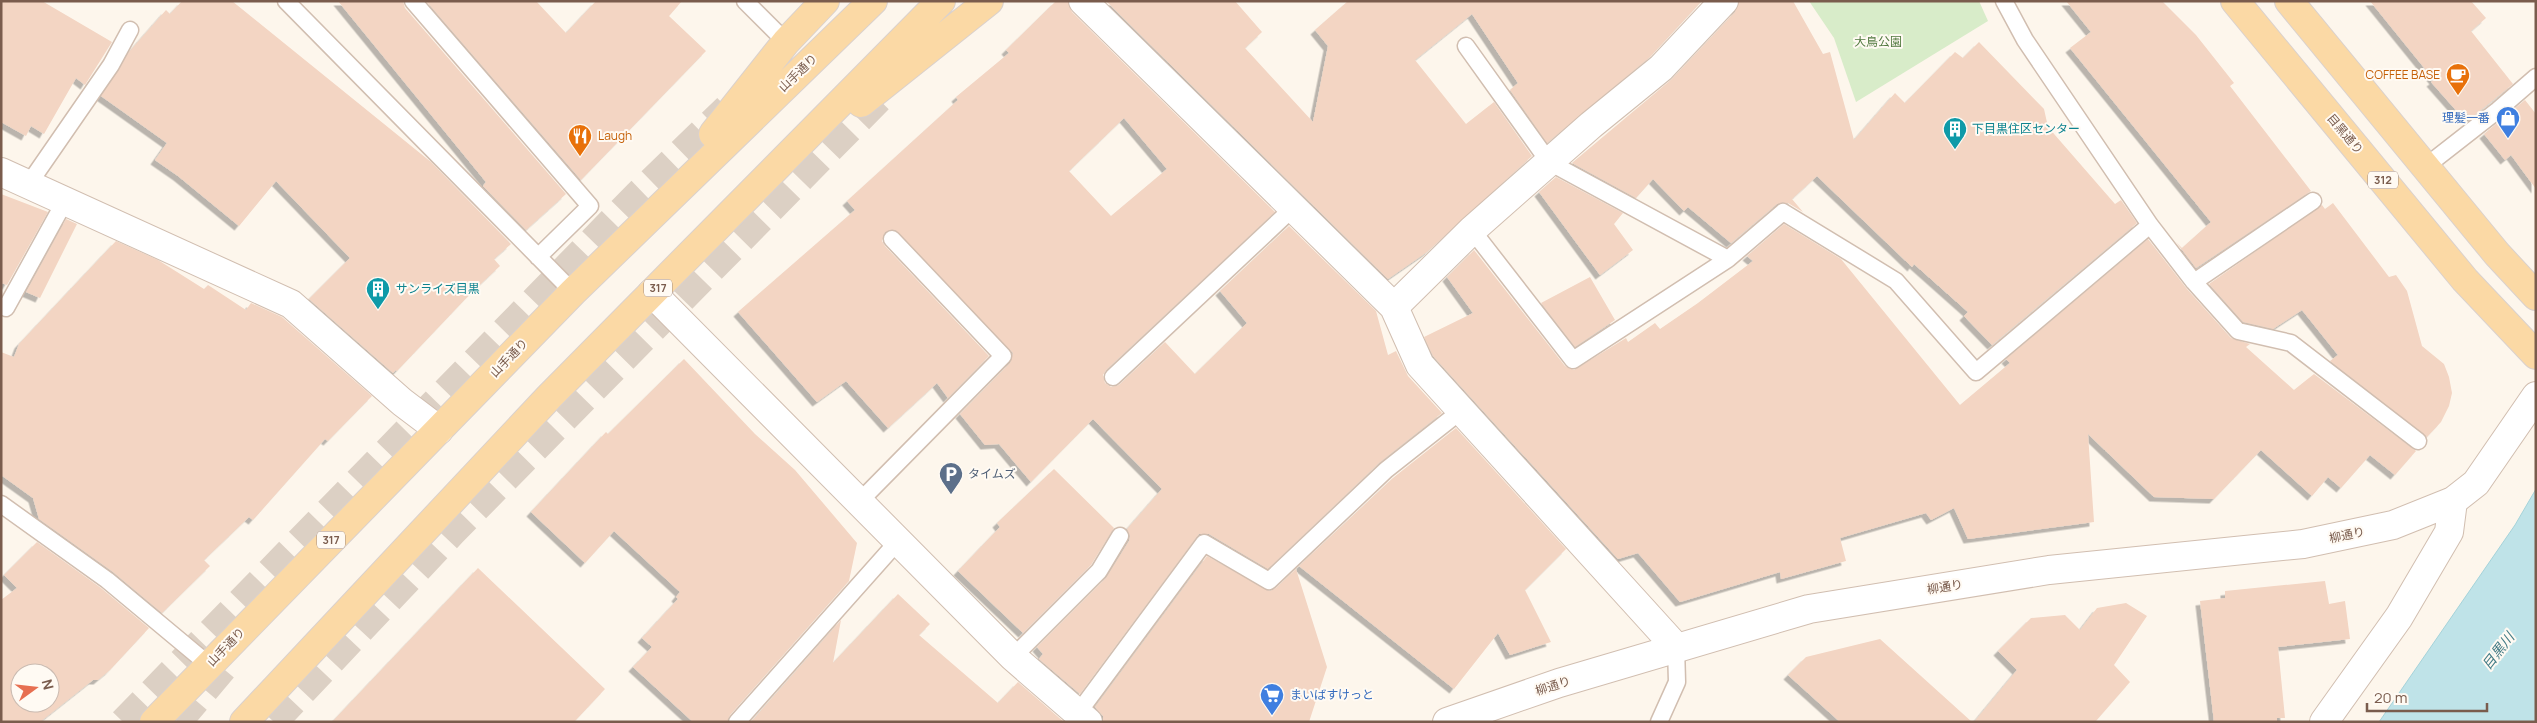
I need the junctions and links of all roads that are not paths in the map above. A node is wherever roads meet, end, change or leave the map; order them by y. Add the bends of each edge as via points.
1 (286, 1) edge
2 (413, 1) edge
3 (746, 1) edge
4 (825, 1) edge
5 (873, 1) edge
6 (941, 1) edge
7 (989, 1) edge
8 (1083, 1) edge
9 (1724, 1) edge
10 (2004, 1) edge
11 (2235, 1) edge
12 (2289, 1) edge
13 (130, 30) dead end
14 (786, 42) junction
15 (1466, 46) dead end
16 (2536, 77) edge
17 (1548, 162) junction
18 (2424, 167) junction
19 (1, 172) edge
20 (766, 178) junction
21 (28, 185) junction
22 (65, 201) junction
23 (2313, 202) dead end
24 (1292, 208) junction
25 (650, 214) junction
26 (2150, 226) junction
27 (1472, 230) junction
28 (892, 240) dead end
29 (538, 257) junction
30 (1728, 259) junction
31 (2194, 282) junction
32 (2533, 286) edge
33 (573, 292) junction
34 (652, 293) junction
35 (1394, 307) junction
36 (6, 308) dead end
37 (2536, 355) edge
38 (1113, 377) dead end
39 (2536, 396) edge
40 (1462, 410) junction
41 (439, 430) junction
42 (2418, 441) dead end
43 (860, 501) junction
44 (2454, 501) junction
45 (1, 504) edge
46 (1120, 536) dead end
47 (899, 540) junction
48 (1676, 647) junction
49 (1013, 657) junction
50 (209, 665) junction
51 (1083, 717) edge
52 (154, 722) edge
53 (244, 722) edge
54 (737, 722) edge
55 (1447, 722) edge
56 (1659, 722) edge
57 (2324, 722) edge

1 - 29 lane
2 - 29 lane via 590,206
3 - 14 lane
4 - 14 main road, 317
5 - 25 main road, 山手通り / 317
6 - 20 main road, 317
7 - 20 main road, 317
8 - 24 street
9 - 17 street via 1661,68
10 - 26 lane via 2025,40
11 - 37 main road, 目黒通り / 312 via 2465,280
12 - 18 main road
13 - 21 lane via 111,65
14 - 25 main road, 317
15 - 17 lane
16 - 18 lane
17 - 27 street
17 - 30 lane
18 - 32 main road
19 - 21 street
20 - 34 main road, 317
21 - 22 street
22 - 36 lane
22 - 41 street via 290,304 402,402
23 - 31 lane
24 - 35 street
24 - 38 lane
25 - 33 main road, 山手通り / 317
26 - 30 lane via 1976,372 1896,281 1783,212
26 - 31 lane
27 - 30 lane via 1573,360
27 - 35 street
28 - 43 lane via 1003,356
29 - 33 lane
31 - 42 lane via 2238,332 2291,343
33 - 41 main road, 山手通り / 317
34 - 43 street
34 - 53 main road, 317 via 549,397
35 - 40 street via 1420,365
39 - 44 street, 柳通り via 2476,483
40 - 48 street
40 - 51 lane via 1386,470 1268,581 1204,543
41 - 50 main road, 山手通り / 317
43 - 47 street
44 - 48 street, 柳通り via 2393,525 2303,544 2049,570 1818,607
44 - 57 street via 2449,532 2409,600
45 - 50 lane via 108,580
46 - 49 lane via 1099,571
47 - 49 street
47 - 54 lane
48 - 55 street, 柳通り
48 - 56 lane via 1677,682
49 - 51 street
50 - 52 main road, 山手通り / 317

